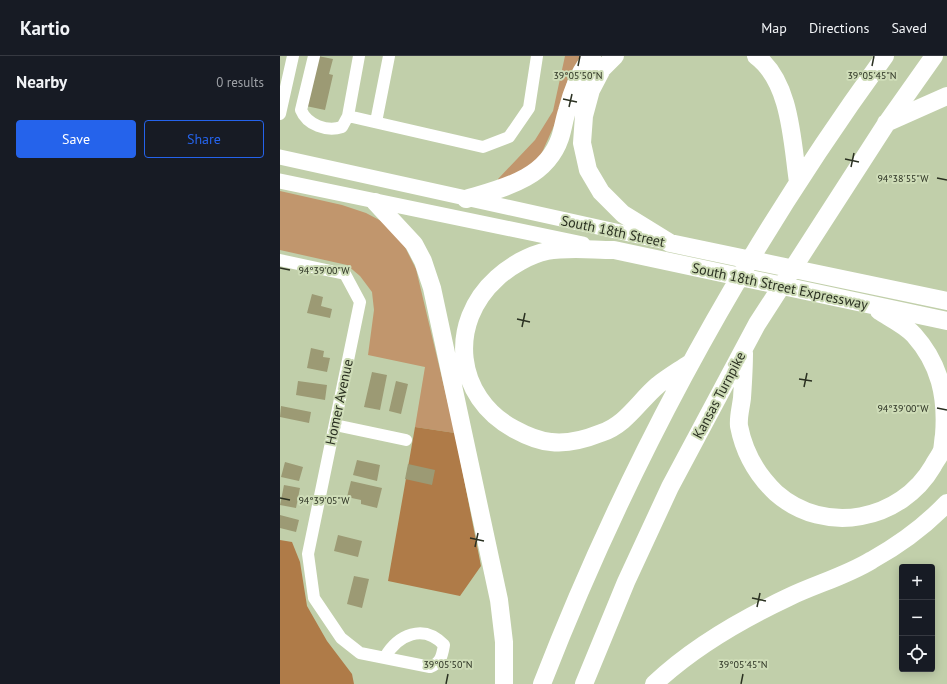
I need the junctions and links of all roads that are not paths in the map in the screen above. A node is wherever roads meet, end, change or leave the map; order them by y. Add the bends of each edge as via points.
1 (293, 56) edge
2 (314, 56) edge
3 (359, 56) edge
4 (389, 56) edge
5 (537, 56) edge
6 (592, 56) edge
7 (615, 56) edge
8 (756, 56) edge
9 (885, 56) edge
10 (934, 56) edge
11 (947, 96) edge
12 (280, 114) edge
13 (348, 116) junction
14 (376, 122) junction
15 (886, 124) junction
16 (280, 157) edge
17 (280, 181) edge
18 (798, 182) junction
19 (466, 200) junction
20 (375, 202) junction
21 (670, 243) junction
22 (614, 250) junction
23 (280, 260) edge
24 (947, 301) edge
25 (872, 306) junction
26 (947, 321) edge
27 (745, 348) junction
28 (690, 363) junction
29 (335, 425) junction
30 (406, 440) dead end
31 (947, 503) edge
32 (385, 658) junction
33 (504, 684) edge
34 (542, 684) edge
35 (584, 684) edge
36 (654, 684) edge

1 - 12 street
2 - 13 street via 301,110 304,118 309,123 334,129 342,127
3 - 13 street
4 - 14 street
5 - 14 street via 529,108 509,137 483,147
6 - 19 highway via 574,86 559,139 548,161 533,174 510,186
7 - 21 highway via 602,69 591,90 584,116 582,143 588,170 609,203
8 - 18 highway via 764,62 776,81 788,111
9 - 18 highway
10 - 15 highway, Kansas Turnpike
11 - 15 highway
13 - 14 street
15 - 27 highway, Kansas Turnpike via 820,223 757,324
16 - 19 main road, South 18th Street
17 - 20 main road, South 18th Street
18 - 28 highway
19 - 21 main road, South 18th Street
20 - 22 main road, South 18th Street
20 - 33 highway via 414,244 432,288 498,600 504,642
21 - 24 highway, South 18th Street
22 - 25 highway, South 18th Street Expressway
22 - 28 highway, South 18th Street Expressway via 572,249 532,256 507,269 489,285 474,303 467,322 465,340 468,380 479,399 507,426 527,437 551,442 577,440 603,433 622,422 658,386
23 - 29 street, Homer Avenue via 346,274 360,302
25 - 26 highway, South 18th Street Expressway
25 - 27 highway via 913,334 932,360 944,389 946,421 942,450 927,476 887,509 862,517 837,518 809,513 784,500 764,482 748,456 739,424
27 - 35 highway, Kansas Turnpike via 670,487 626,582
28 - 34 highway via 636,467 596,552
29 - 30 street
29 - 32 street, Homer Avenue via 308,554 314,598 341,638 360,653
31 - 36 highway via 932,519 871,561 788,597 727,628 688,654
32 - 32 street via 430,666 442,658 444,645 432,635 412,634 400,638 391,646

